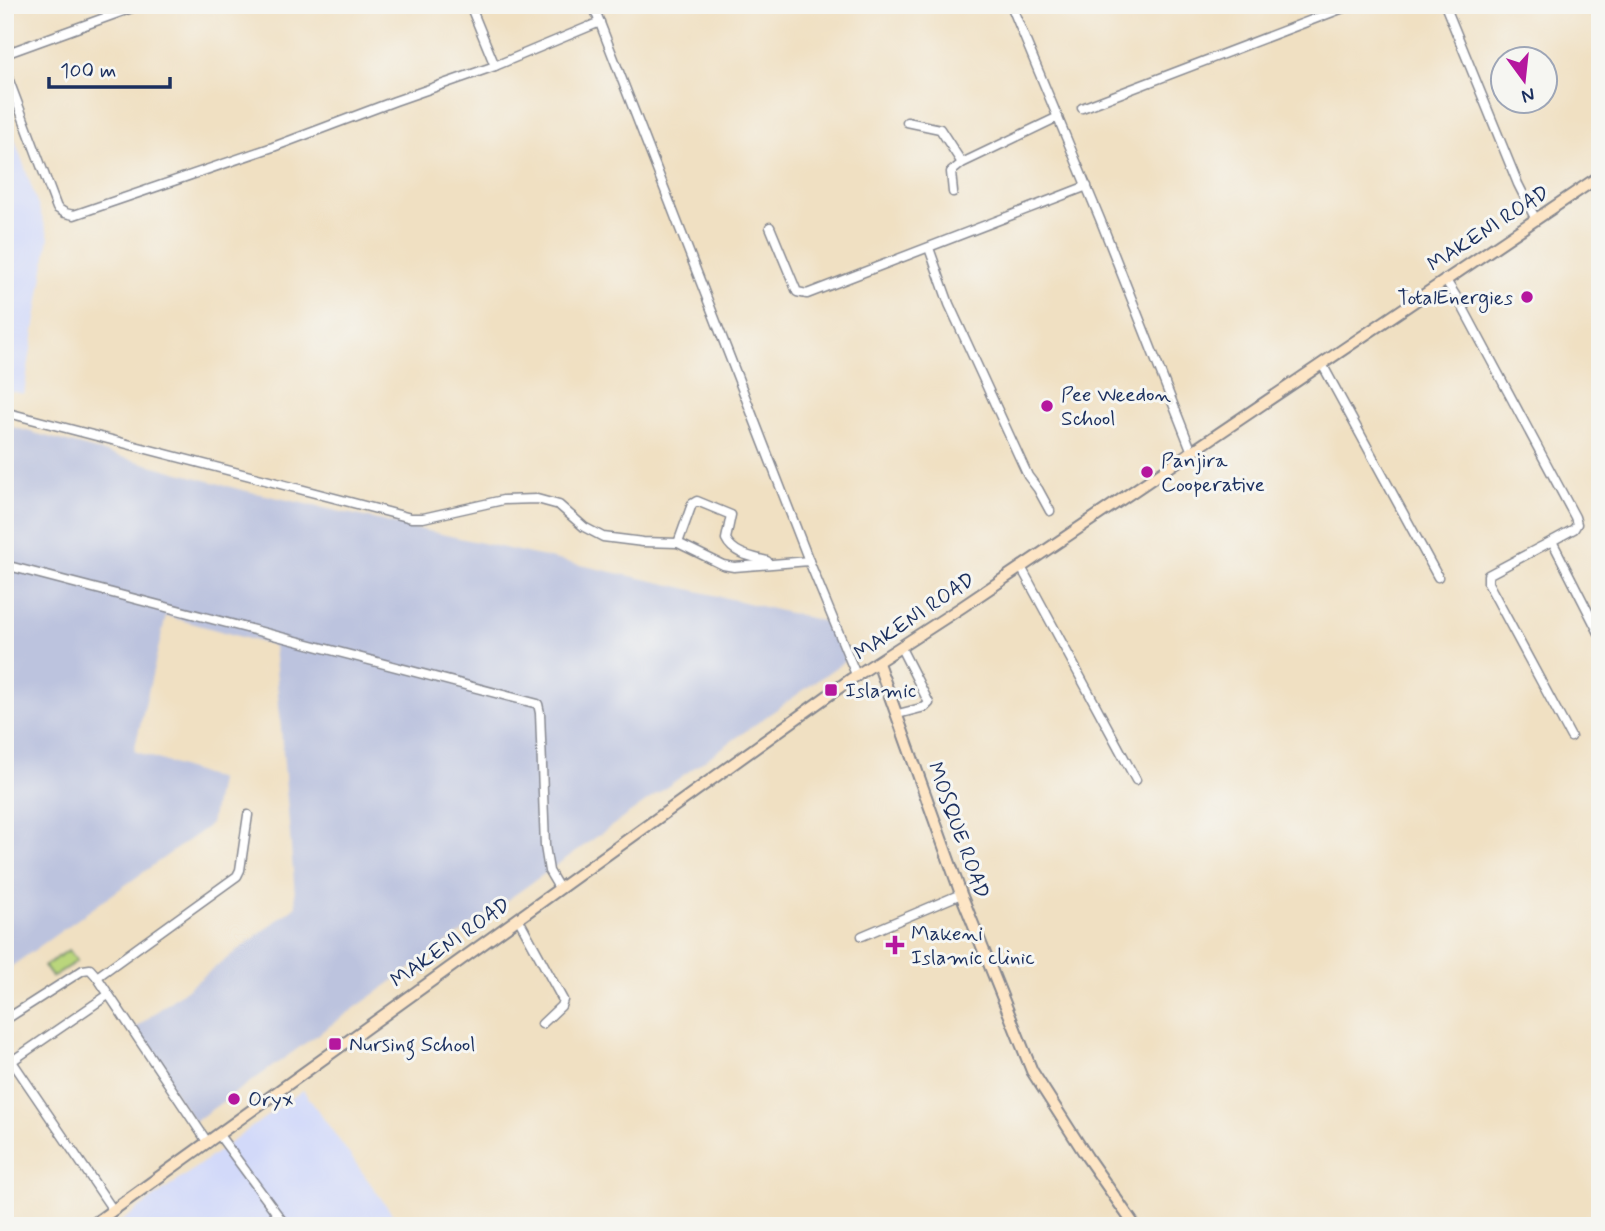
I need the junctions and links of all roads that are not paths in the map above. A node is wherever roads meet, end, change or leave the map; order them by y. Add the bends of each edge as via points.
1 (140, 5) edge
2 (470, 5) edge
3 (593, 5) edge
4 (1011, 5) edge
5 (1351, 5) edge
6 (1445, 5) edge
7 (600, 22) junction
8 (5, 54) edge
9 (495, 66) junction
10 (5, 70) edge
11 (1082, 108) dead end
12 (1058, 117) junction
13 (907, 122) dead end
14 (962, 163) junction
15 (1600, 176) edge
16 (1087, 186) junction
17 (953, 191) dead end
18 (1536, 220) junction
19 (770, 227) dead end
20 (929, 248) junction
21 (1445, 279) junction
22 (1322, 364) junction
23 (5, 410) edge
24 (1192, 452) junction
25 (1050, 511) dead end
26 (1552, 541) junction
27 (678, 543) junction
28 (809, 561) junction
29 (774, 564) junction
30 (5, 565) edge
31 (1021, 566) junction
32 (1438, 577) dead end
33 (1600, 635) edge
34 (901, 648) junction
35 (878, 663) junction
36 (857, 677) junction
37 (898, 714) junction
38 (1571, 737) dead end
39 (1136, 780) dead end
40 (248, 815) dead end
41 (559, 887) junction
42 (961, 894) junction
43 (518, 918) junction
44 (862, 936) dead end
45 (97, 977) junction
46 (108, 995) junction
47 (5, 1020) edge
48 (542, 1024) dead end
49 (5, 1051) edge
50 (12, 1061) junction
51 (219, 1135) junction
52 (208, 1143) junction
53 (113, 1210) junction
54 (91, 1226) edge
55 (286, 1226) edge
56 (1135, 1226) edge

1 - 8 street
2 - 9 street
3 - 7 street
4 - 12 street
5 - 11 street
6 - 18 street
7 - 9 street
7 - 28 street
9 - 10 street via 74,215 57,208
12 - 14 street
12 - 16 street
13 - 14 street via 940,129
14 - 17 street via 951,172
15 - 18 main road, MAKENI ROAD
16 - 20 street
16 - 24 street
18 - 21 main road, MAKENI ROAD
19 - 20 street via 790,279 801,294
20 - 25 street via 949,304 1028,476
21 - 22 main road, MAKENI ROAD
21 - 26 street via 1575,517 1574,529
22 - 24 main road, MAKENI ROAD
22 - 32 street
23 - 27 street via 411,518 503,500 537,499 559,505 603,537
24 - 31 main road, MAKENI ROAD
26 - 33 street
26 - 38 street via 1488,575 1488,583
27 - 29 street via 723,565
27 - 29 street via 697,501 731,515 726,539 736,551
28 - 29 street
28 - 36 street
30 - 41 street via 538,704 545,846 549,871
31 - 34 main road, MAKENI ROAD
31 - 39 street
34 - 35 main road, MAKENI ROAD
34 - 37 street via 929,703
35 - 36 main road, MAKENI ROAD
35 - 37 main road, MOSQUE ROAD
36 - 41 main road, MAKENI ROAD
37 - 42 main road, MOSQUE ROAD
40 - 45 street via 237,876
41 - 43 main road, MAKENI ROAD
42 - 44 street
42 - 56 main road, MOSQUE ROAD via 1032,1071
43 - 48 street via 563,1000
43 - 51 main road, MAKENI ROAD
45 - 46 street
45 - 47 street via 90,969 83,970
46 - 50 street
46 - 52 street
49 - 50 street
50 - 53 street
51 - 52 main road, MAKENI ROAD
51 - 55 street
52 - 53 main road, MAKENI ROAD
53 - 54 main road, MAKENI ROAD

